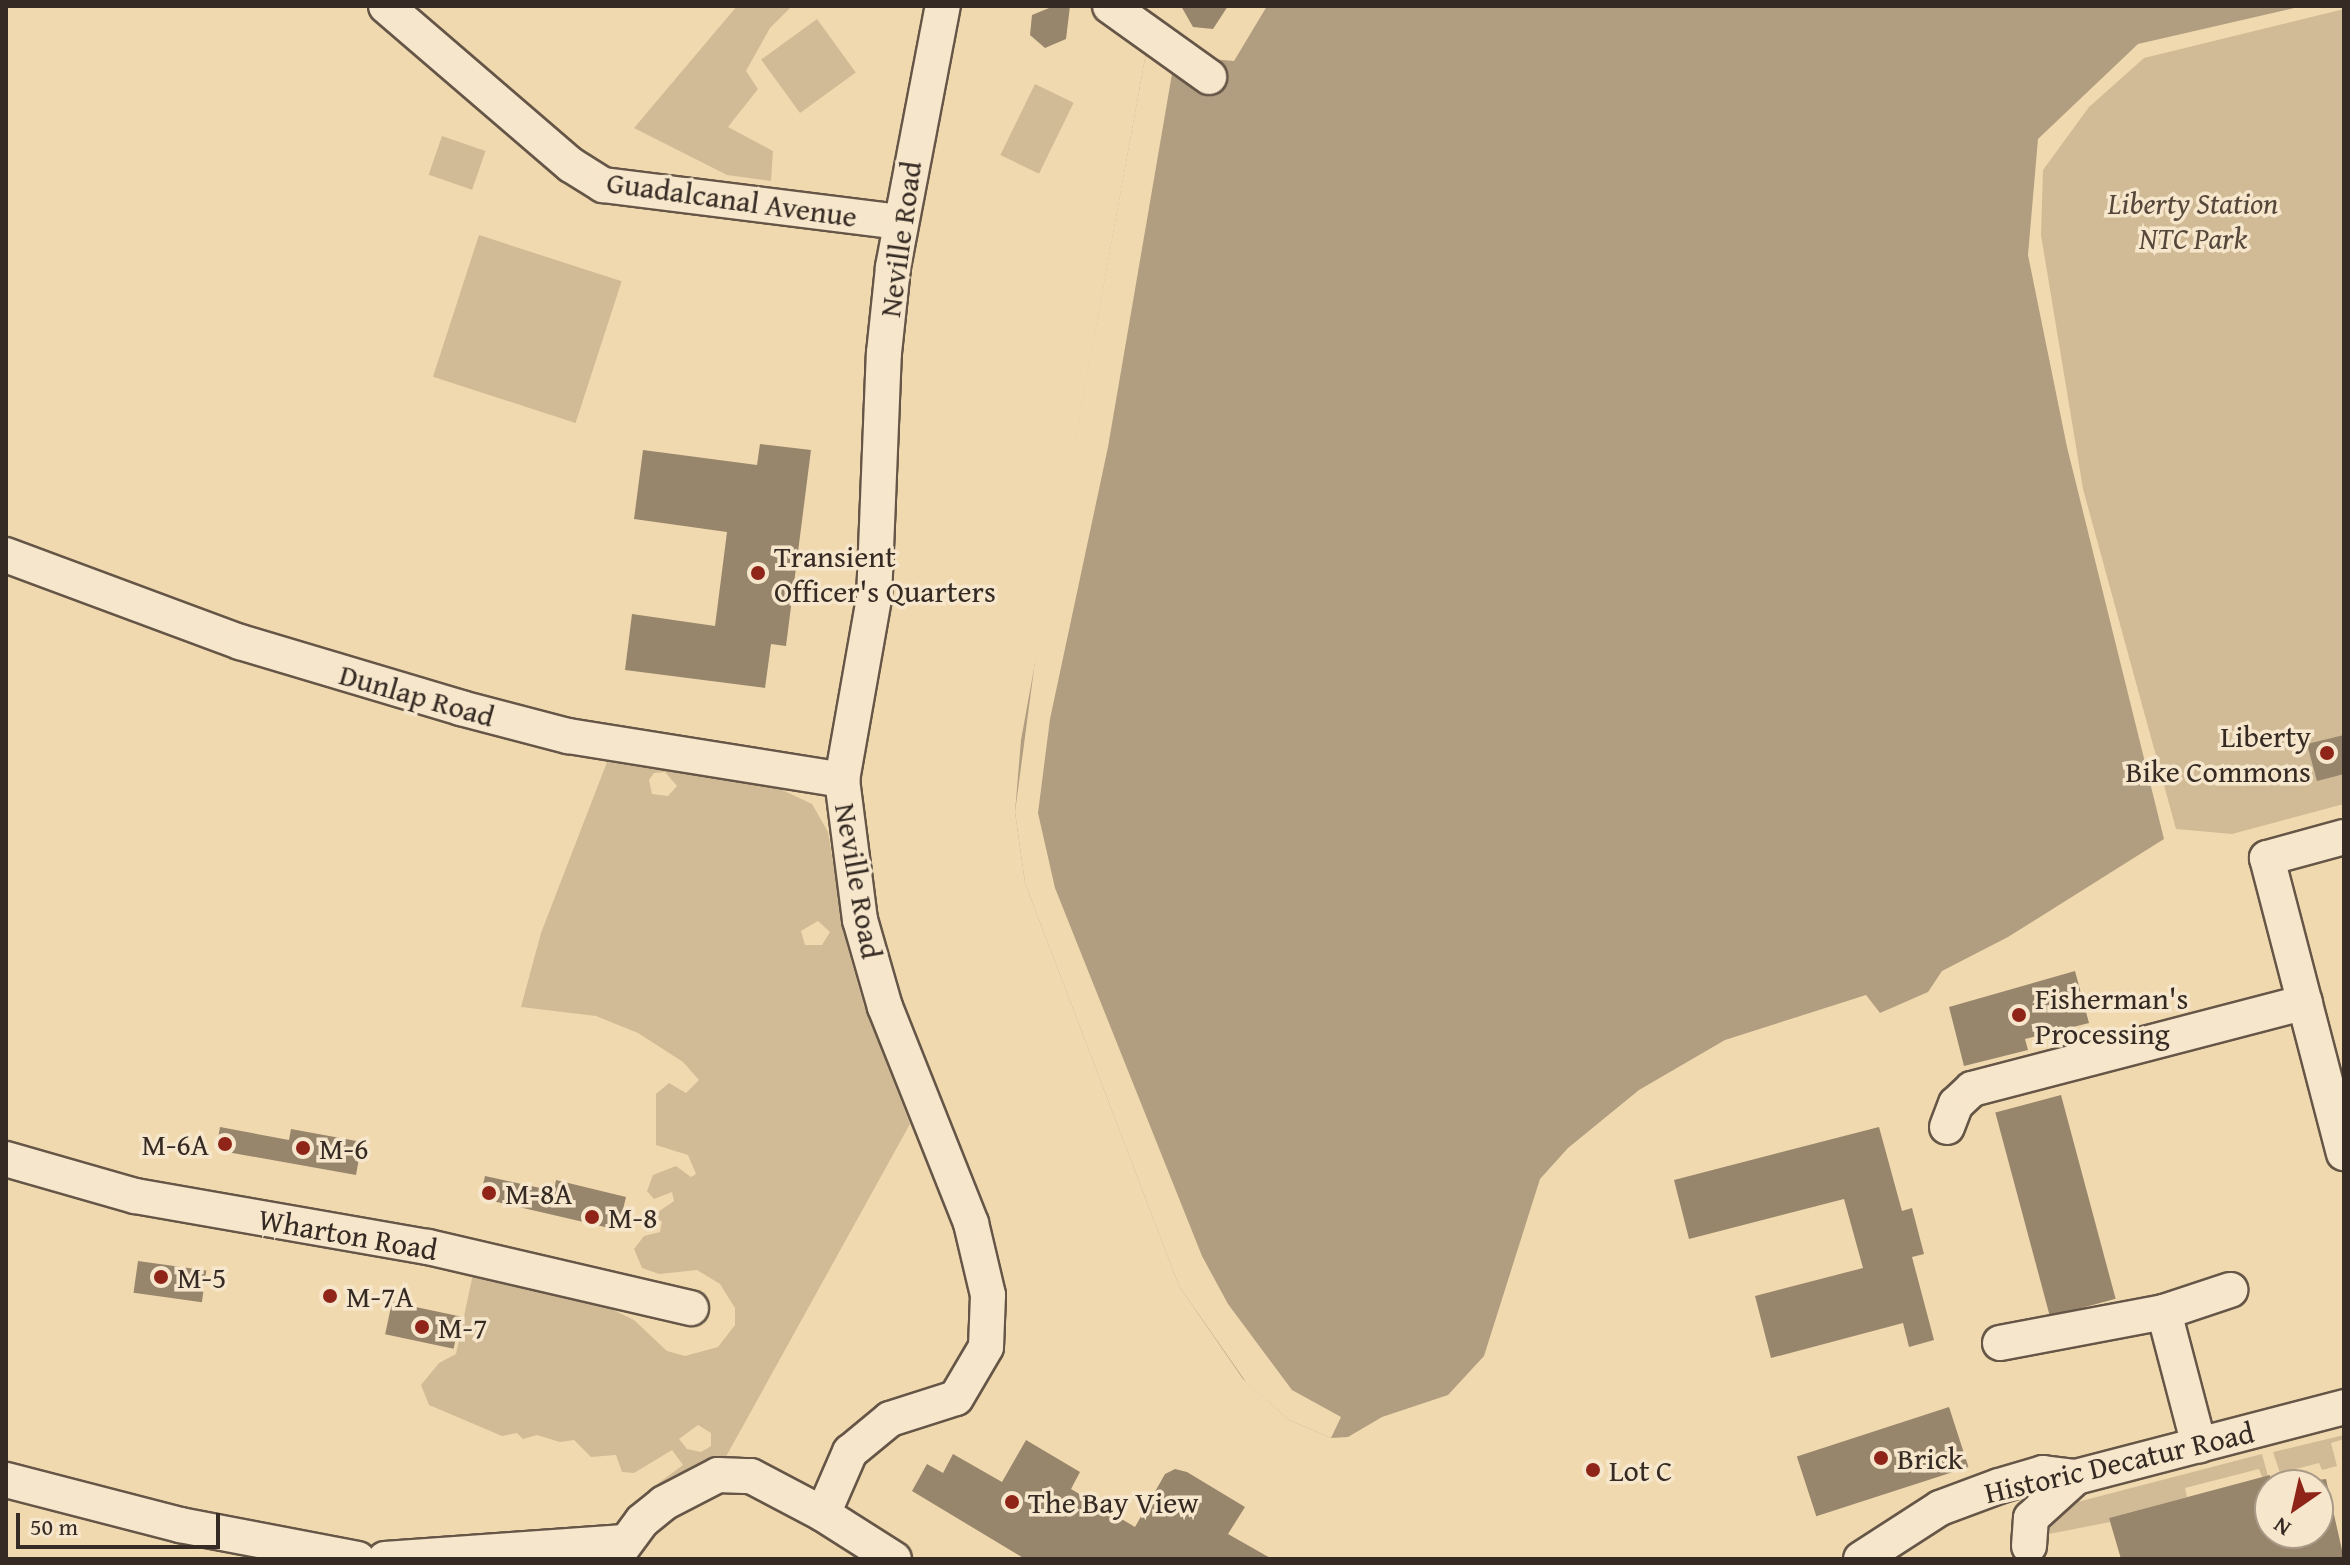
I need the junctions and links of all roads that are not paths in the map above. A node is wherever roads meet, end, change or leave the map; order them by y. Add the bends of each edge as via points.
1 (386, 6) edge
2 (943, 6) edge
3 (1110, 6) edge
4 (1209, 77) dead end
5 (900, 222) junction
6 (6, 555) edge
7 (842, 780) junction
8 (2344, 837) edge
9 (2305, 1002) junction
10 (2335, 1081) edge
11 (1947, 1127) dead end
12 (2344, 1153) edge
13 (6, 1159) edge
14 (2230, 1290) dead end
15 (691, 1308) dead end
16 (2164, 1312) junction
17 (2000, 1343) dead end
18 (2344, 1407) edge
19 (2199, 1445) junction
20 (2076, 1477) junction
21 (6, 1480) edge
22 (1999, 1486) junction
23 (823, 1514) junction
24 (619, 1550) edge
25 (2030, 1553) edge
26 (358, 1559) edge
27 (385, 1559) edge
28 (894, 1559) edge
29 (1861, 1559) edge

1 - 5 street, Guadalcanal Avenue via 571,165 603,185
2 - 5 street, Neville Road
3 - 4 street
5 - 7 street, Neville Road via 884,353 874,599
6 - 7 street, Dunlap Road via 240,642 461,708 568,736
7 - 23 street, Neville Road via 847,847 871,962 971,1223 990,1315 981,1360 959,1393 876,1428 850,1452
8 - 9 street via 2267,858
9 - 10 street
9 - 11 street via 1972,1089 1956,1104
10 - 12 street
13 - 15 street, Wharton Road via 135,1196 428,1247
14 - 16 street
16 - 17 street
16 - 19 street
18 - 19 street, Historic Decatur Road
19 - 20 street, Historic Decatur Road
20 - 22 street, Historic Decatur Road via 2043,1473
20 - 25 street via 2031,1518
21 - 26 street via 180,1525
22 - 25 street
22 - 29 street, Historic Decatur Road via 1940,1508
23 - 24 street via 777,1487 738,1473 718,1475 664,1503
23 - 28 street
24 - 27 street

